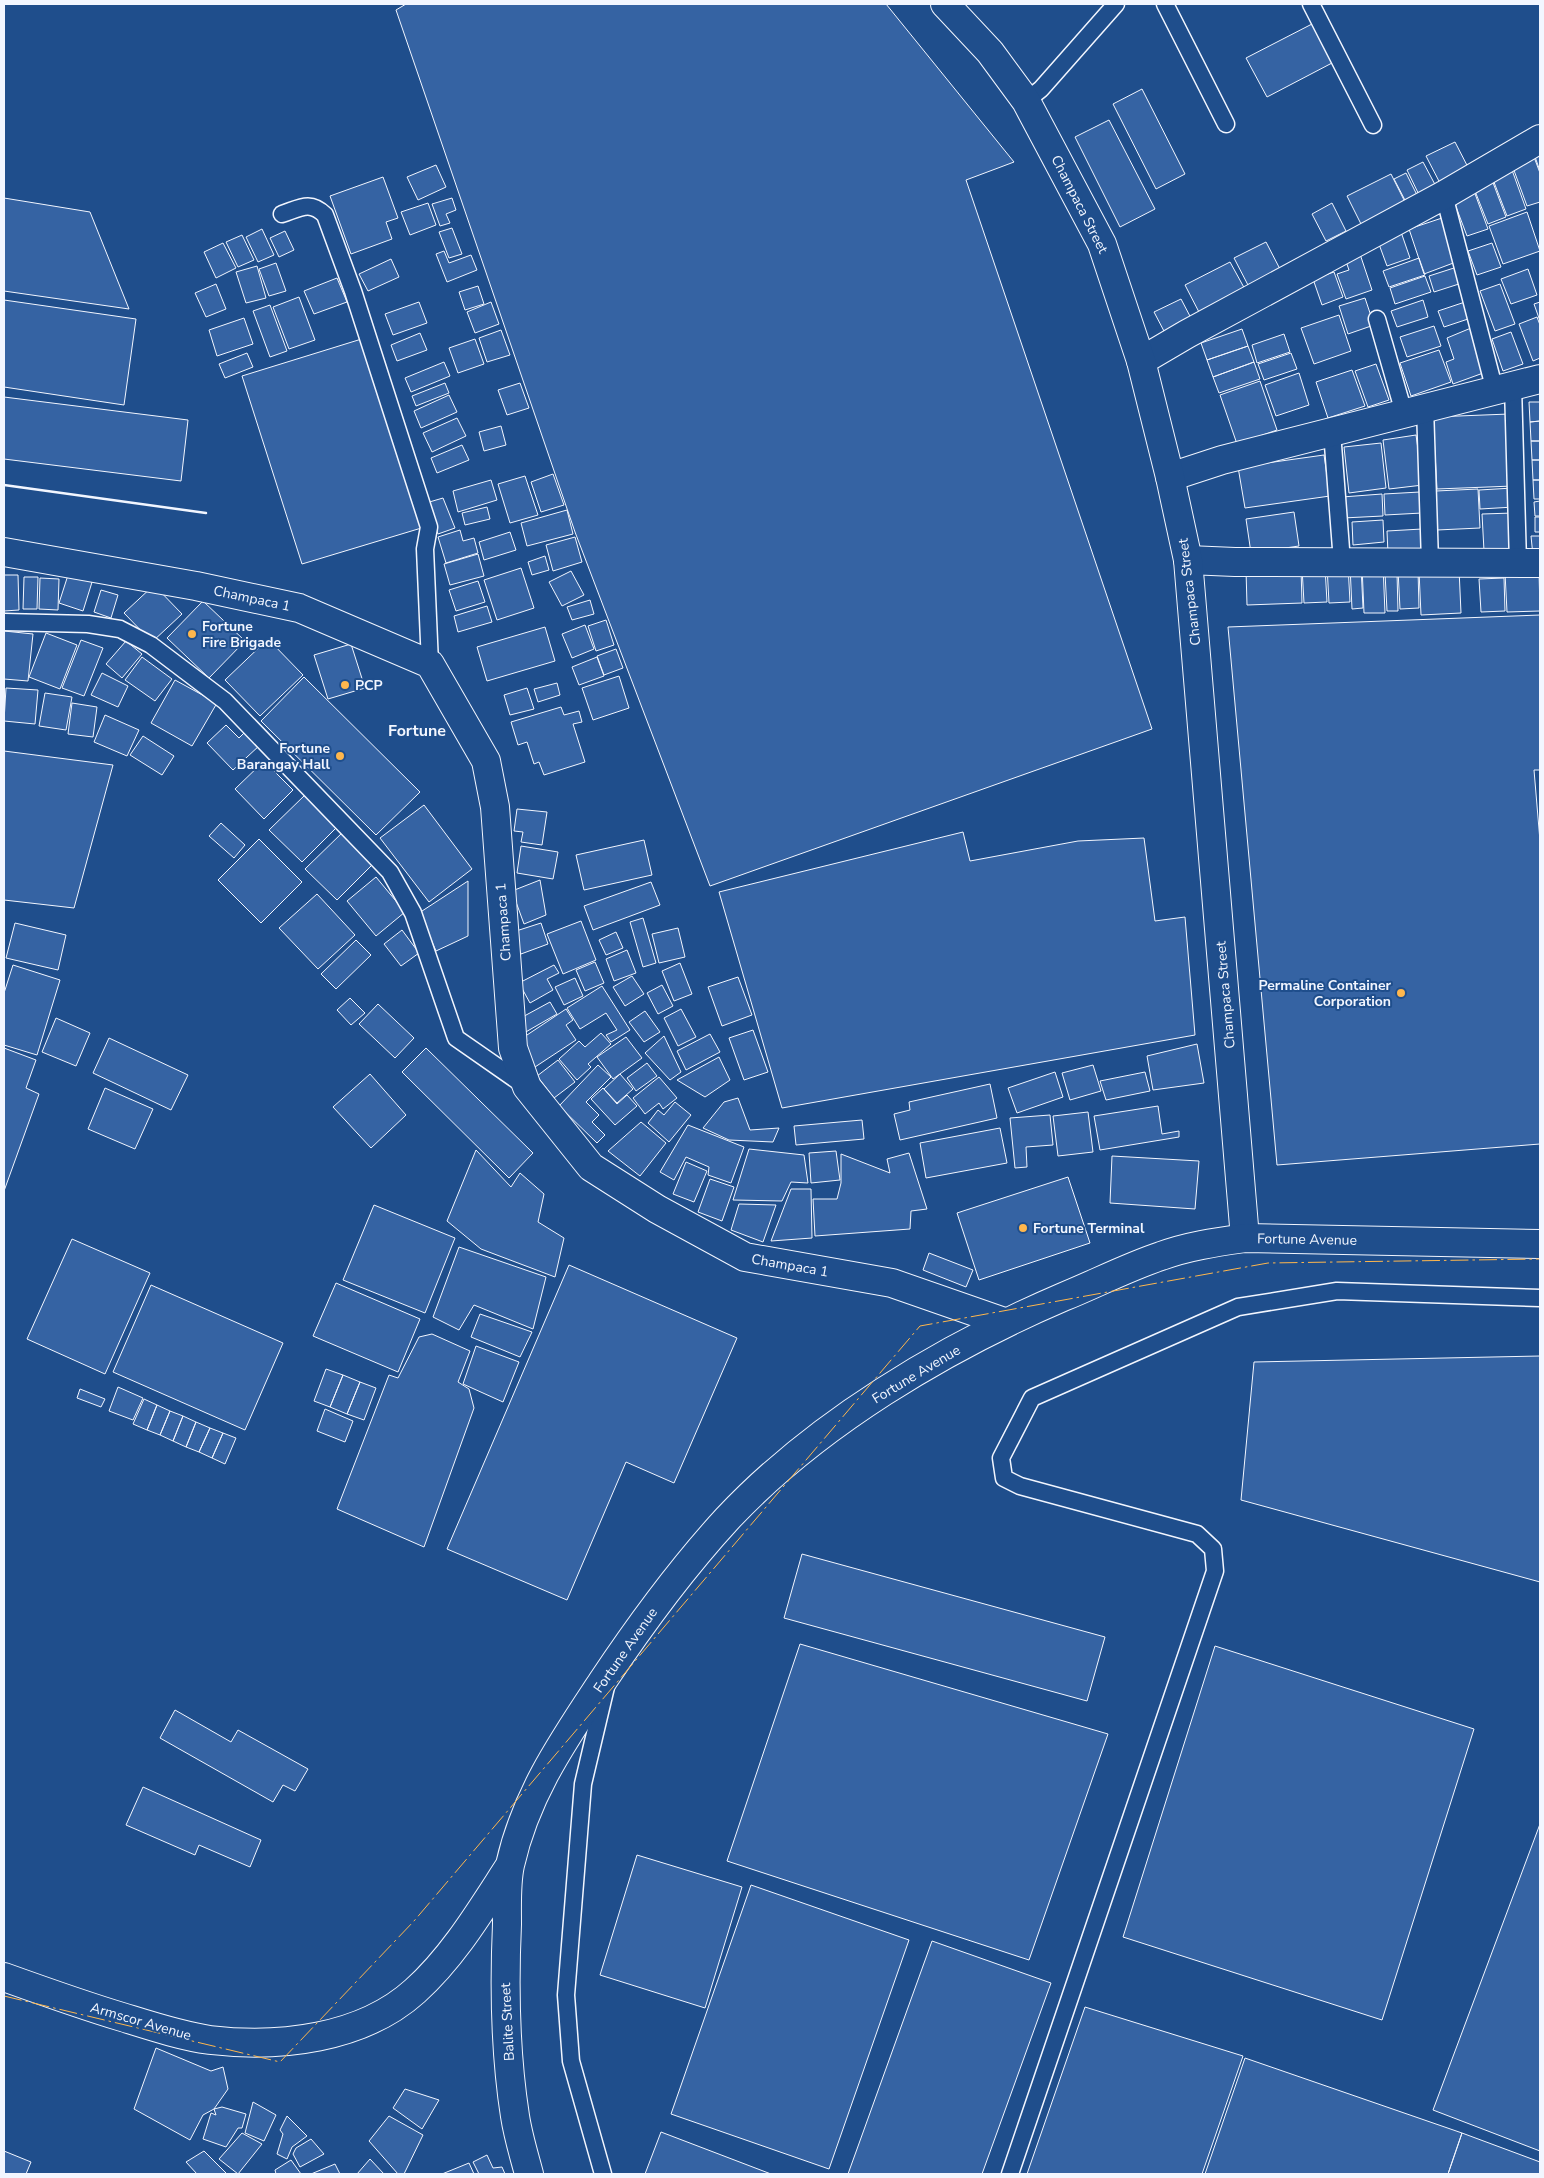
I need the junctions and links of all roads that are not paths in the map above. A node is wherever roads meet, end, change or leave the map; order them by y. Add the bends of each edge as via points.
1 (945, 4) edge
2 (1116, 4) edge
3 (1165, 4) edge
4 (1311, 4) edge
5 (1026, 100) junction
6 (1226, 124) dead end
7 (1372, 125) dead end
8 (1540, 139) edge
9 (1444, 195) junction
10 (282, 214) dead end
11 (1377, 319) dead end
12 (1141, 362) junction
13 (1540, 379) edge
14 (1504, 389) junction
15 (1415, 410) junction
16 (1332, 432) junction
17 (1170, 477) junction
18 (4, 552) edge
19 (1188, 560) junction
20 (1342, 562) junction
21 (1430, 562) junction
22 (1529, 563) edge
23 (4, 622) edge
24 (430, 664) junction
25 (527, 1087) junction
26 (1245, 1238) junction
27 (1540, 1244) edge
28 (1540, 1298) edge
29 (1004, 1322) junction
30 (609, 1672) junction
31 (509, 1867) junction
32 (4, 1977) edge
33 (529, 2174) edge
34 (604, 2174) edge
35 (1010, 2174) edge

1 - 5 street, Champaca Street via 990,52
2 - 5 lane via 1041,90
3 - 6 lane
4 - 7 lane
5 - 12 street, Champaca Street via 1102,244
8 - 9 street
9 - 12 street
9 - 14 lane
10 - 24 lane via 307,205 325,215 372,347 429,527 425,549
11 - 15 lane
12 - 17 street, Champaca Street
13 - 14 street
14 - 15 street
14 - 22 lane
15 - 16 street
15 - 21 lane
16 - 17 street
16 - 20 lane
17 - 19 street, Champaca Street
18 - 24 street, Champaca 1 via 300,608
19 - 20 street
19 - 26 street, Champaca Street
20 - 21 street
21 - 22 street
23 - 25 lane via 88,624 120,629 151,645 225,702 390,872 413,913 456,1038
24 - 25 street, Champaca 1 via 486,760 495,807 513,1048
25 - 29 street, Champaca 1 via 591,1167 657,1209 745,1257 892,1283
26 - 27 street, Fortune Avenue
26 - 29 street, Fortune Avenue via 1161,1256
28 - 35 lane via 1337,1291 1238,1307 1032,1398 1001,1458 1004,1478 1020,1486 1197,1534 1213,1549 1215,1571
29 - 30 street, Fortune Avenue via 852,1413 778,1470 728,1518 681,1572
30 - 31 street, Fortune Avenue via 541,1777
30 - 34 lane via 583,1784 566,1995 571,2061
31 - 32 street, Armscor Avenue via 450,1952 415,1991 380,2016 340,2031 301,2039 210,2040 158,2029
31 - 33 street, Balite Street via 506,2039 516,2118

